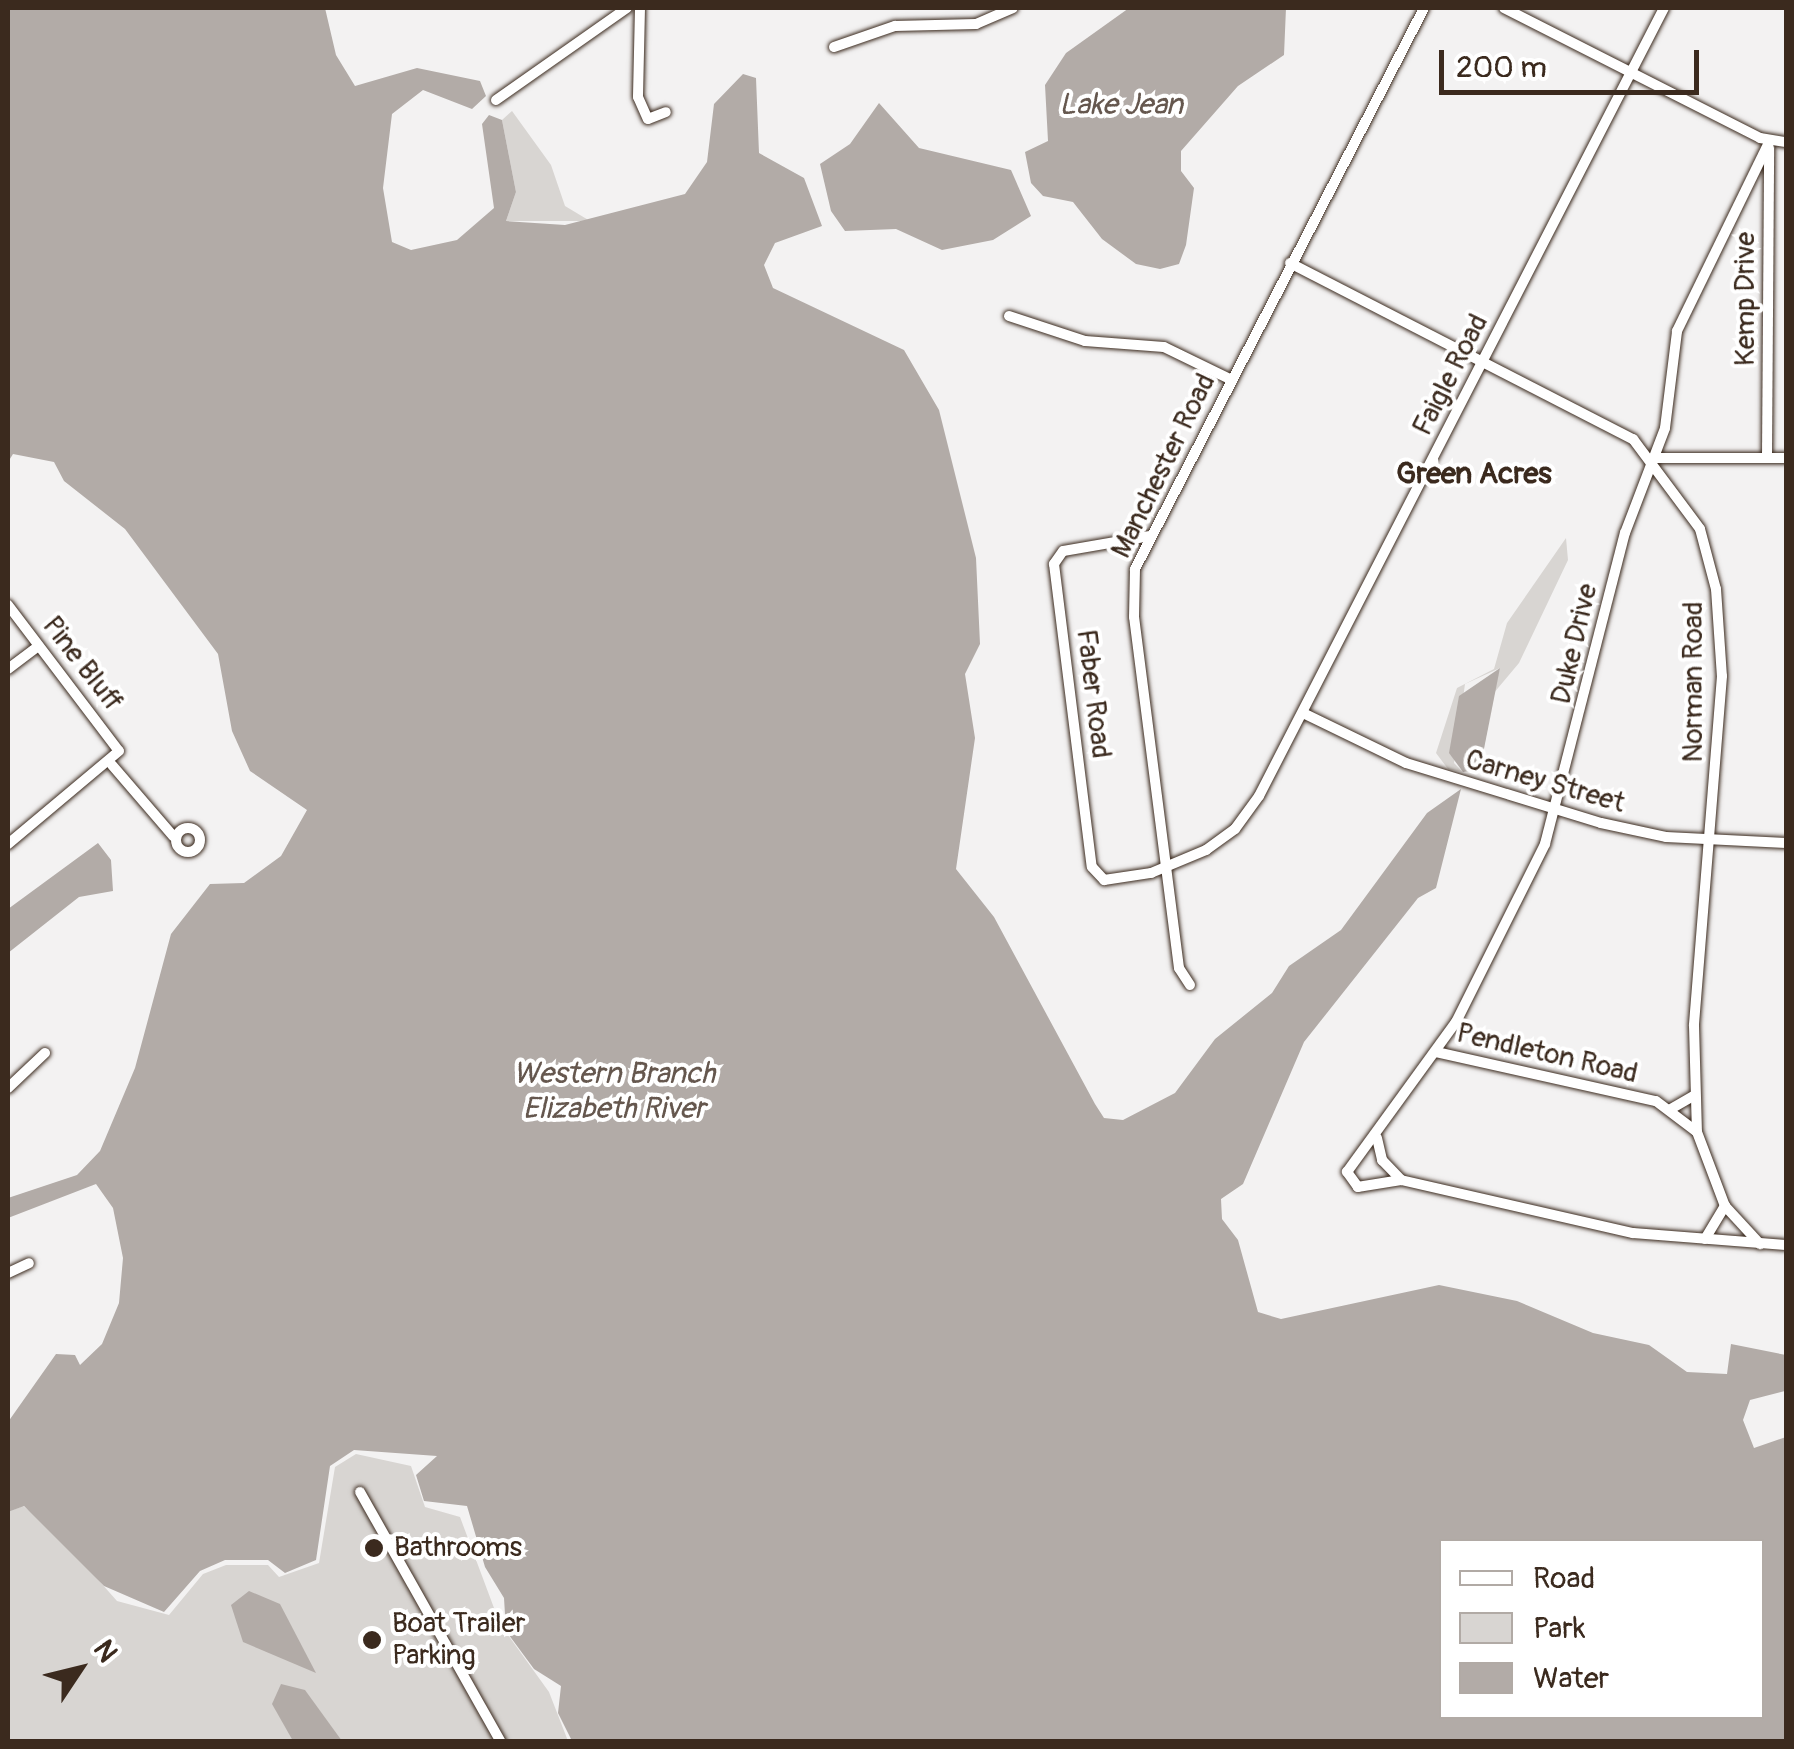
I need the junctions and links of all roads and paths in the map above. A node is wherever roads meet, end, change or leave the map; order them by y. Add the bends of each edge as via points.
1 (627, 8) edge
2 (640, 8) edge
3 (1013, 8) edge
4 (1424, 8) edge
5 (1664, 8) edge
6 (1512, 9) edge
7 (834, 47) dead end
8 (1632, 71) junction
9 (496, 100) dead end
10 (666, 112) dead end
11 (1769, 142) junction
12 (1786, 142) edge
13 (1290, 263) junction
14 (1008, 316) dead end
15 (1482, 362) junction
16 (1232, 380) junction
17 (1654, 458) junction
18 (1767, 458) junction
19 (1786, 458) edge
20 (1150, 536) junction
21 (8, 604) edge
22 (38, 646) junction
23 (8, 669) edge
24 (1303, 713) junction
25 (112, 764) junction
26 (1557, 809) junction
27 (173, 836) dead end
28 (1711, 840) junction
29 (1786, 843) edge
30 (8, 844) edge
31 (1092, 867) joint
32 (1166, 868) junction
33 (1190, 984) dead end
34 (1436, 1052) junction
35 (45, 1053) dead end
36 (8, 1088) edge
37 (1695, 1096) junction
38 (1669, 1110) junction
39 (1697, 1132) junction
40 (1377, 1137) junction
41 (1401, 1180) junction
42 (1726, 1206) junction
43 (1705, 1239) junction
44 (1760, 1244) junction
45 (1786, 1245) edge
46 (29, 1263) dead end
47 (8, 1273) edge
48 (360, 1492) dead end
49 (501, 1742) edge

1 - 9 street
2 - 10 street via 638,97 648,119
3 - 7 street via 976,24 895,26
4 - 13 street, Manchester Road
5 - 8 street, Faigle Road
6 - 8 street
8 - 11 street
8 - 15 street, Faigle Road
11 - 12 street
11 - 17 street, Duke Drive via 1682,316
11 - 18 street, Kemp Drive
13 - 15 street, Norman Road
13 - 16 street, Manchester Road
14 - 16 street via 1085,342 1164,348
15 - 17 street, Norman Road via 1621,430
15 - 24 street, Faigle Road
16 - 20 street, Manchester Road
17 - 18 street
17 - 26 street, Duke Drive via 1614,570
17 - 28 street, Norman Road via 1700,529 1716,589 1722,676
18 - 19 street
20 - 31 street, Faber Road via 1063,551 1054,566
20 - 32 street, Manchester Road via 1132,594
21 - 22 street, Pine Bluff
22 - 23 street
22 - 25 street, Pine Bluff via 120,752
24 - 26 street, Carney Street via 1406,763
24 - 32 street, Faigle Road via 1235,830
25 - 27 street
25 - 30 street
26 - 28 street, Carney Street via 1633,831
26 - 34 street, Duke Drive via 1504,933
28 - 29 street, Carney Street
28 - 37 street, Norman Road
31 - 32 street, Faigle Road via 1104,880
32 - 33 street, Manchester Road via 1178,968
34 - 38 street, Pendleton Road via 1540,1071
34 - 40 street, Duke Drive
35 - 36 street
37 - 38 street
37 - 39 street, Norman Road
38 - 39 street, Pendleton Road
39 - 42 street, Norman Road
40 - 41 street via 1382,1160
40 - 41 street, Duke Drive via 1351,1164 1348,1181 1372,1188
41 - 43 street, Duke Drive via 1602,1228
42 - 43 street
42 - 44 street, Norman Road
43 - 44 street, Duke Drive
44 - 45 street, Duke Drive
46 - 47 street
48 - 49 street

